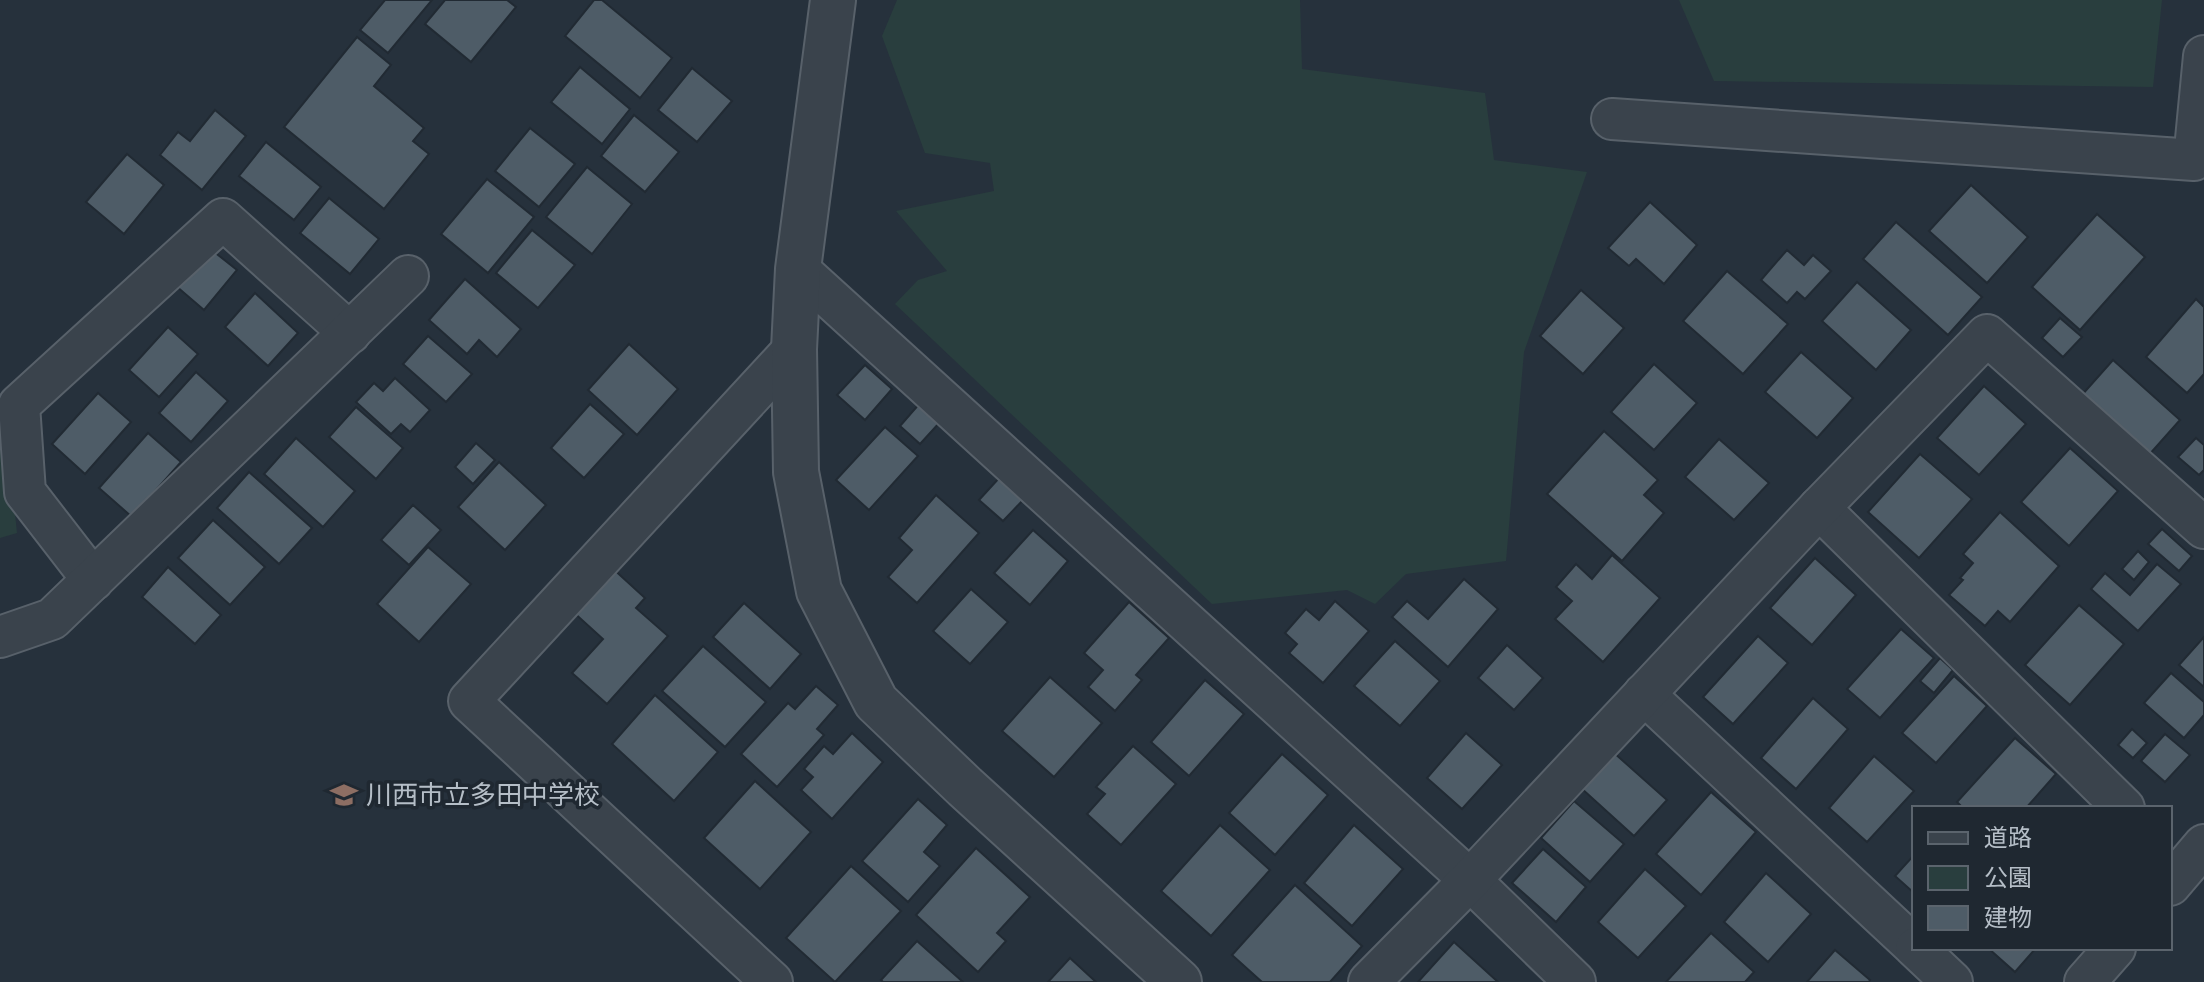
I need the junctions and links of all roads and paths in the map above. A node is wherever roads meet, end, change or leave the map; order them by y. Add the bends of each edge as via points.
1 (833, 0) edge
2 (2204, 56) edge
3 (1612, 119) dead end
4 (2199, 161) edge
5 (798, 269) junction
6 (408, 276) dead end
7 (350, 333) junction
8 (794, 349) junction
9 (1819, 508) junction
10 (2204, 528) edge
11 (93, 580) junction
12 (0, 637) edge
13 (1644, 694) junction
14 (2122, 806) edge
15 (1470, 880) junction
16 (1912, 944) edge
17 (1918, 950) edge
18 (2113, 950) edge
19 (772, 982) edge
20 (1179, 982) edge
21 (1369, 982) edge
22 (1575, 982) edge
23 (1952, 982) edge
24 (2085, 982) edge

1 - 5 street
2 - 4 street
3 - 4 street
5 - 8 street
5 - 15 street
6 - 7 street
7 - 11 street
7 - 11 street via 223,219 19,405 25,492
8 - 19 street via 469,701
8 - 20 street via 796,472 819,591 876,702
9 - 10 street via 1987,335
9 - 13 street
9 - 14 street
11 - 12 street via 52,619
13 - 15 street
13 - 16 street
15 - 21 street
15 - 22 street
17 - 23 street
18 - 24 street

